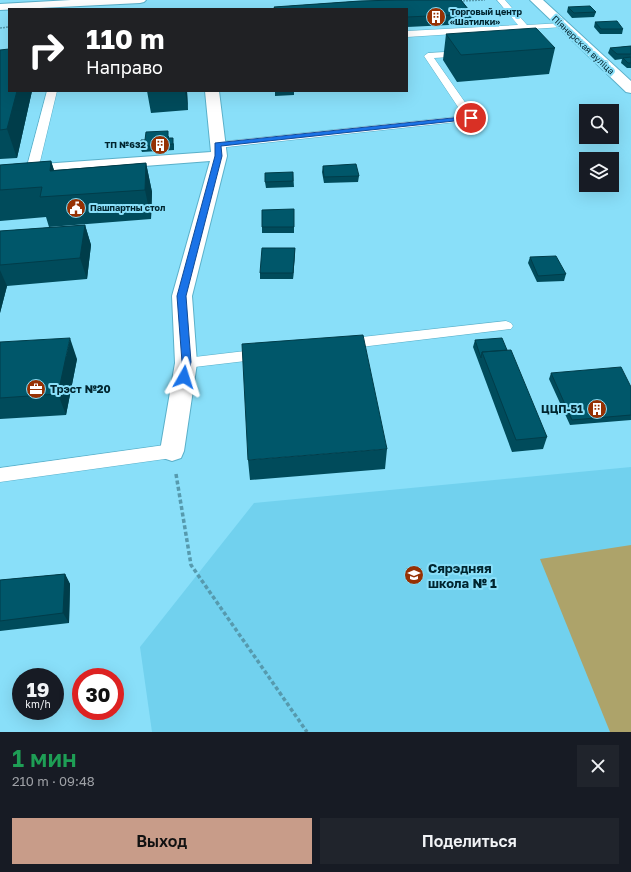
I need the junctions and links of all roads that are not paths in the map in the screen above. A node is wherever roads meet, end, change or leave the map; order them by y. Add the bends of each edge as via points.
1 (140, 0) edge
2 (501, 0) edge
3 (536, 0) edge
4 (90, 1) edge
5 (0, 7) edge
6 (563, 25) junction
7 (525, 28) junction
8 (408, 34) edge
9 (473, 53) edge
10 (631, 89) edge
11 (52, 92) edge
12 (212, 92) edge
13 (218, 151) junction
14 (32, 170) junction
15 (0, 172) edge
16 (506, 326) dead end
17 (327, 346) edge
18 (280, 352) edge
19 (186, 362) junction
20 (172, 451) joint
21 (0, 475) edge

1 - 4 street
2 - 7 lane
3 - 6 street, Піянерская вуліца
4 - 5 street
6 - 7 lane
6 - 10 street, Піянерская вуліца
7 - 8 lane
9 - 13 lane via 428,56 471,118
11 - 14 lane
12 - 13 street
13 - 14 street
13 - 19 street via 182,296
14 - 15 street
16 - 17 lane
18 - 19 lane
19 - 20 street
20 - 21 lane

